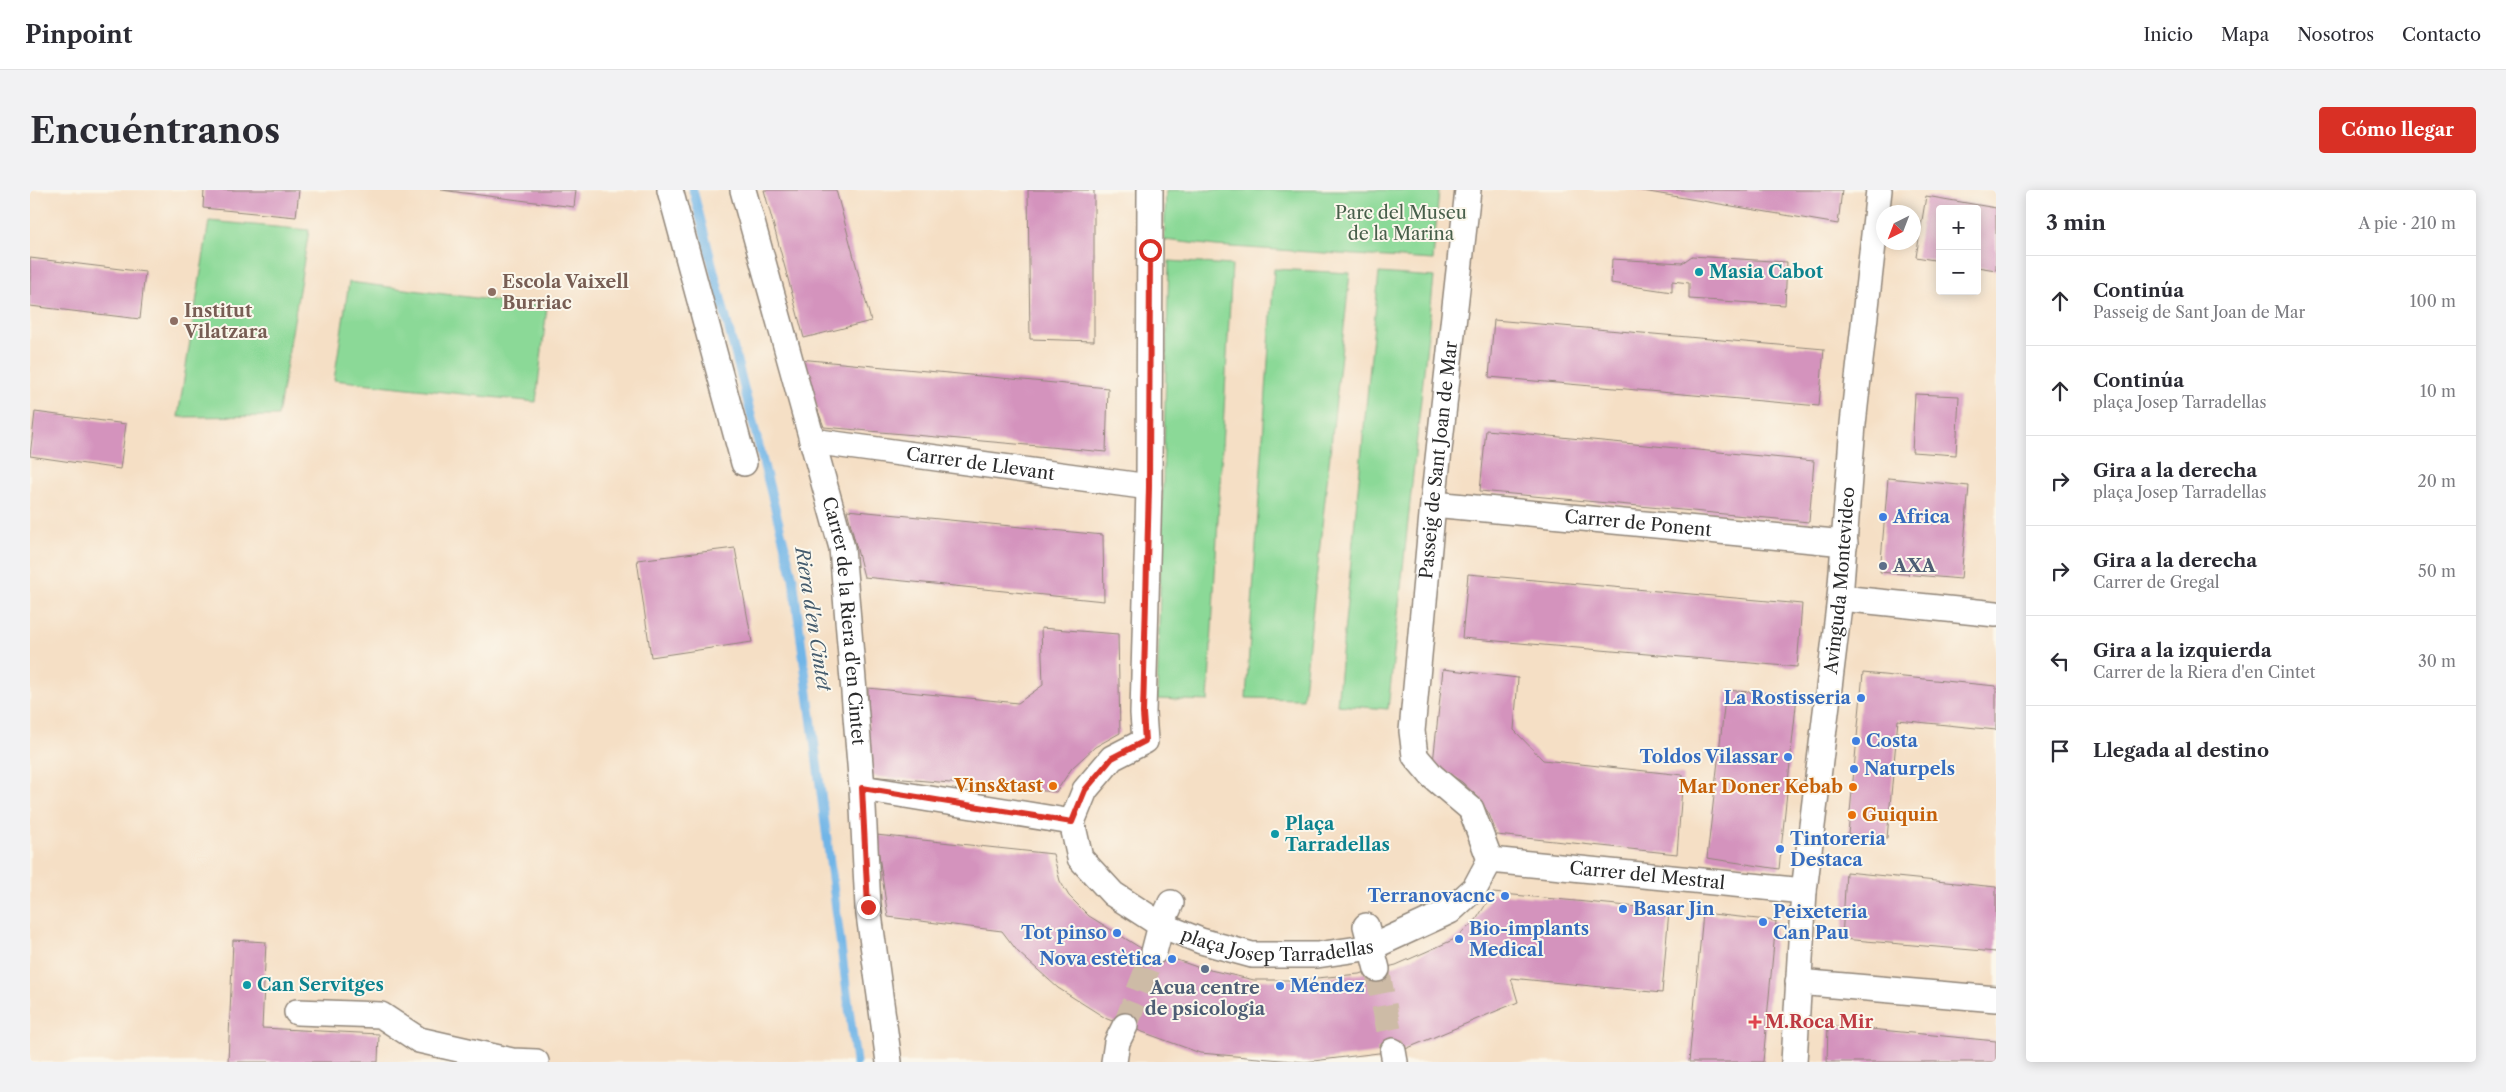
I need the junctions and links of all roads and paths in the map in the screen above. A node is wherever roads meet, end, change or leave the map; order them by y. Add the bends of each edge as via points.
1 (670, 190) edge
2 (743, 190) edge
3 (1150, 190) edge
4 (1468, 190) edge
5 (1879, 190) edge
6 (812, 441) junction
7 (744, 463) dead end
8 (1149, 487) junction
9 (1433, 504) junction
10 (1844, 543) junction
11 (1840, 598) junction
12 (1996, 614) edge
13 (862, 788) junction
14 (1072, 822) junction
15 (1490, 860) junction
16 (1804, 890) junction
17 (1166, 914) junction
18 (1154, 952) tunnel mouth
19 (1798, 982) junction
20 (1996, 999) edge
21 (297, 1012) dead end
22 (1125, 1026) tunnel mouth
23 (536, 1062) edge
24 (889, 1062) edge
25 (1114, 1062) edge
26 (1794, 1062) edge

1 - 7 street
2 - 6 street, Carrer de la Riera d'en Cintet
3 - 8 street
4 - 9 street, Passeig de Sant Joan de Mar
5 - 10 street, Avinguda Montevideo via 1853,424
6 - 8 street, Carrer de Llevant
6 - 13 street, Carrer de la Riera d'en Cintet via 842,548
8 - 14 street via 1145,741 1112,758 1085,790
9 - 10 street, Carrer de Ponent
9 - 15 street, Passeig de Sant Joan de Mar via 1412,731 1415,756 1432,776 1471,809
10 - 11 street, Avinguda Montevideo
11 - 12 street
11 - 16 street, Avinguda Montevideo
13 - 14 street
13 - 24 street, Carrer de la Riera d'en Cintet via 868,907
14 - 17 street, plaça Josep Tarradellas via 1080,858 1113,894
15 - 16 street, Carrer del Mestral
15 - 17 street, plaça Josep Tarradellas via 1475,888 1450,911 1372,947 1316,955 1252,955 1201,941
16 - 19 street, Avinguda Montevideo
17 - 18 street
19 - 20 street
19 - 26 street, Avinguda Montevideo
21 - 23 street via 382,1015 419,1040 512,1061
22 - 25 street

